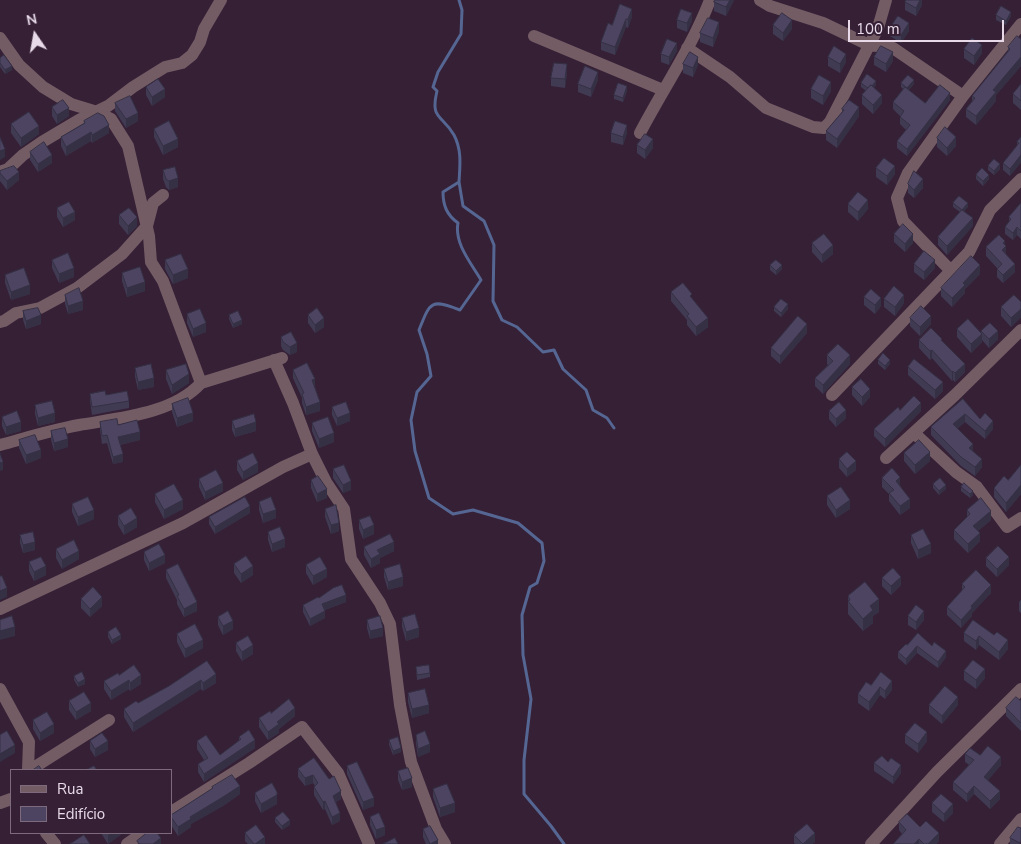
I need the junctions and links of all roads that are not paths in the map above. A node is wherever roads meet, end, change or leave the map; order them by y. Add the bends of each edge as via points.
1 (221, 0) edge
2 (710, 0) edge
3 (760, 0) edge
4 (886, 0) edge
5 (1021, 24) edge
6 (534, 36) dead end
7 (0, 38) edge
8 (869, 45) junction
9 (687, 48) junction
10 (663, 90) junction
11 (963, 96) junction
12 (97, 112) junction
13 (640, 134) dead end
14 (0, 172) edge
15 (1021, 179) edge
16 (163, 195) dead end
17 (146, 226) junction
18 (952, 271) junction
19 (0, 322) edge
20 (1021, 330) edge
21 (201, 383) junction
22 (832, 395) dead end
23 (914, 433) junction
24 (0, 445) edge
25 (312, 454) junction
26 (886, 458) dead end
27 (1021, 518) edge
28 (0, 609) edge
29 (0, 689) edge
30 (1021, 689) edge
31 (109, 720) dead end
32 (29, 769) edge
33 (31, 769) edge
34 (172, 811) edge
35 (1021, 819) edge
36 (47, 834) edge
37 (142, 834) edge
38 (55, 844) edge
39 (127, 844) edge
40 (369, 844) edge
41 (445, 844) edge
42 (871, 844) edge
43 (1000, 844) edge

1 - 12 street via 192,55 182,63 165,67
2 - 9 street
3 - 8 street via 823,23
4 - 8 street
5 - 11 street
6 - 10 street
7 - 12 street via 19,66 43,87 71,104
8 - 9 street via 824,128 813,127 766,108 730,77
8 - 11 street via 893,48
9 - 10 street
10 - 13 street
11 - 18 street via 908,173 897,198 903,220
12 - 14 street via 42,142
12 - 17 street via 110,119 128,146
15 - 18 street via 990,210 969,252
16 - 17 street via 153,203
17 - 19 street via 122,254 77,288 40,308 16,313
17 - 21 street via 151,262 163,281
18 - 22 street
20 - 23 street
21 - 24 street via 177,401 145,412
21 - 25 street via 278,359
23 - 26 street
23 - 27 street via 956,472 978,487 1007,527
25 - 28 street via 282,467 183,523
25 - 41 street via 344,509 352,559 390,624 411,762 436,829
29 - 32 street via 29,742
30 - 42 street via 937,772
31 - 33 street
34 - 40 street via 302,727 338,773
35 - 43 street
36 - 38 street
37 - 39 street

